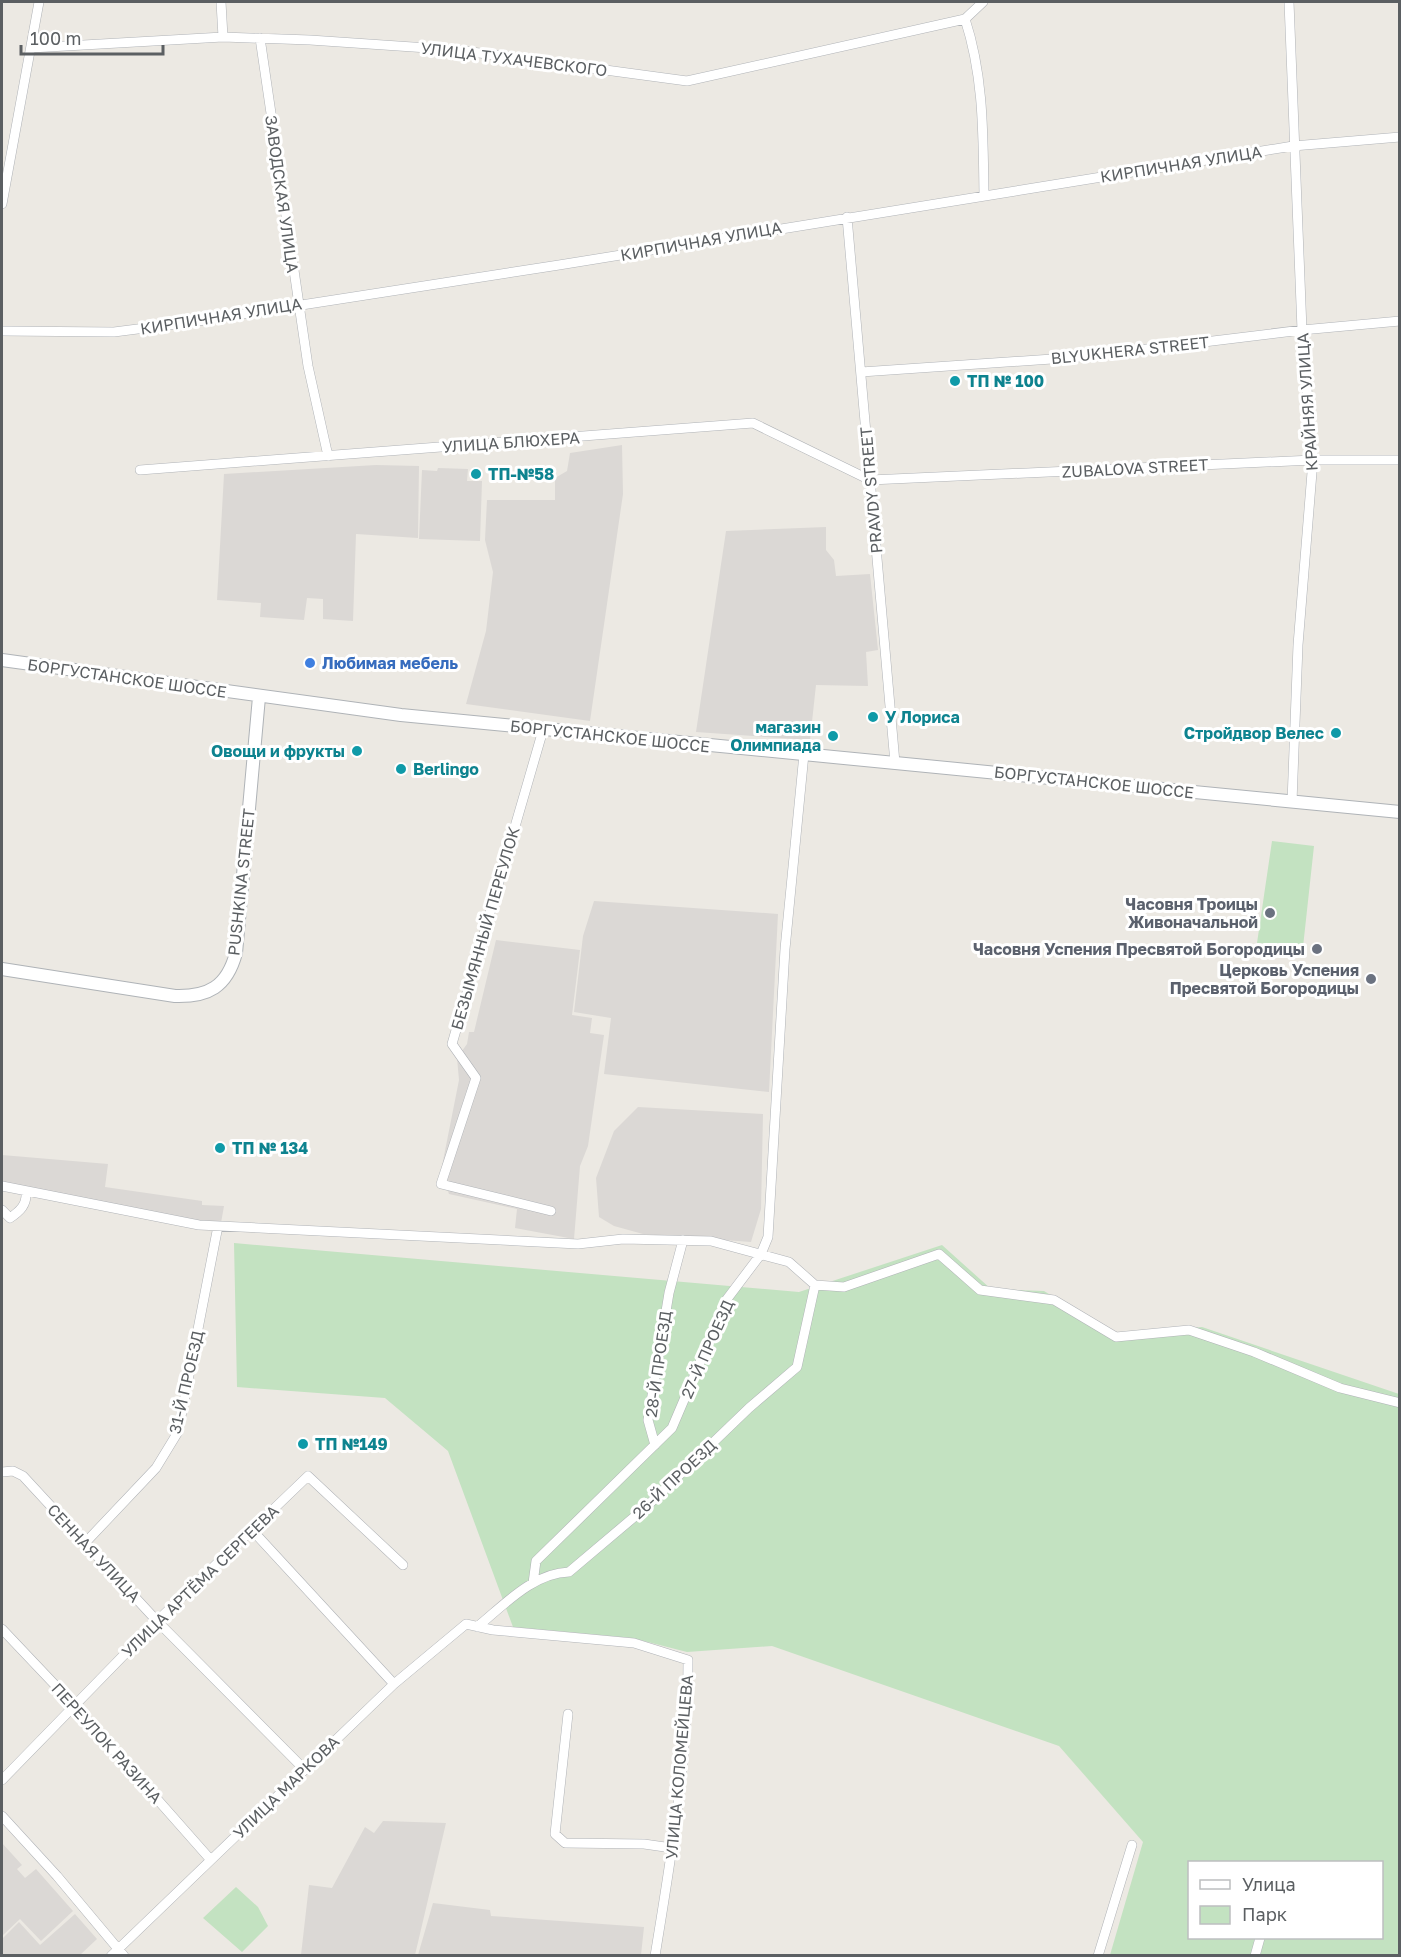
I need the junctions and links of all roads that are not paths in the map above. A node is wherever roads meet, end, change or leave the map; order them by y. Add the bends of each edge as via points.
1 (39, 2) edge
2 (221, 2) edge
3 (984, 2) edge
4 (1289, 2) edge
5 (964, 20) junction
6 (223, 37) junction
7 (260, 38) junction
8 (31, 48) junction
9 (1400, 137) edge
10 (1293, 146) junction
11 (984, 195) junction
12 (2, 204) edge
13 (847, 217) junction
14 (298, 305) junction
15 (1400, 321) edge
16 (1302, 330) junction
17 (2, 331) edge
18 (861, 372) junction
19 (328, 456) junction
20 (1313, 460) junction
21 (1400, 460) edge
22 (140, 470) dead end
23 (870, 480) junction
24 (2, 660) edge
25 (259, 697) junction
26 (543, 729) junction
27 (804, 754) junction
28 (895, 763) junction
29 (1292, 802) junction
30 (1400, 812) edge
31 (2, 969) edge
32 (2, 1186) edge
33 (26, 1192) junction
34 (2, 1210) edge
35 (550, 1211) dead end
36 (218, 1226) junction
37 (683, 1240) junction
38 (761, 1254) junction
39 (815, 1285) junction
40 (1400, 1403) edge
41 (656, 1445) junction
42 (4, 1471) edge
43 (252, 1530) junction
44 (85, 1543) junction
45 (403, 1564) dead end
46 (533, 1583) junction
47 (158, 1622) junction
48 (466, 1624) joint
49 (477, 1627) junction
50 (2, 1629) edge
51 (394, 1684) junction
52 (74, 1705) junction
53 (568, 1714) dead end
54 (304, 1769) junction
55 (2, 1780) edge
56 (2, 1816) edge
57 (1131, 1845) dead end
58 (672, 1848) junction
59 (210, 1859) junction
60 (1260, 1939) edge
61 (118, 1953) edge
62 (655, 1956) edge
63 (1098, 1956) edge
64 (1255, 1956) edge

1 - 8 street
2 - 6 street
3 - 5 street, УЛИЦА ТУХАЧЕВСКОГО
4 - 10 street, КРАЙНЯЯ УЛИЦА
5 - 7 street, УЛИЦА ТУХАЧЕВСКОГО via 687,81 457,50
5 - 11 street via 975,51 982,97
6 - 7 street, УЛИЦА ТУХАЧЕВСКОГО
6 - 8 street, УЛИЦА ТУХАЧЕВСКОГО
7 - 14 street, ЗАВОДСКАЯ УЛИЦА
8 - 12 street
9 - 10 street, КИРПИЧНАЯ УЛИЦА
10 - 11 street, КИРПИЧНАЯ УЛИЦА
10 - 16 street, КРАЙНЯЯ УЛИЦА
11 - 13 street, КИРПИЧНАЯ УЛИЦА
13 - 14 street, КИРПИЧНАЯ УЛИЦА
13 - 18 street, PRAVDY STREET
14 - 17 street, КИРПИЧНАЯ УЛИЦА via 114,332
14 - 19 street, ЗАВОДСКАЯ УЛИЦА
15 - 16 street, BLYUKHERA STREET
16 - 18 street, BLYUKHERA STREET via 1081,357
16 - 20 street, КРАЙНЯЯ УЛИЦА
18 - 23 street, PRAVDY STREET
19 - 22 street, УЛИЦА БЛЮХЕРА
19 - 23 street, УЛИЦА БЛЮХЕРА via 753,423
20 - 21 street, ZUBALOVA STREET
20 - 23 street, ZUBALOVA STREET
20 - 29 street, КРАЙНЯЯ УЛИЦА via 1298,645
23 - 28 street, PRAVDY STREET
24 - 25 street, БОРГУСТАНСКОЕ ШОССЕ
25 - 26 street, БОРГУСТАНСКОЕ ШОССЕ
25 - 31 street, PUSHKINA STREET via 236,953 231,971 219,984 194,996 175,996
26 - 27 street, БОРГУСТАНСКОЕ ШОССЕ
26 - 35 street, БЕЗЫМЯННЫЙ ПЕРЕУЛОК via 452,1044 476,1078 441,1184
27 - 28 street, БОРГУСТАНСКОЕ ШОССЕ
27 - 38 street via 785,949 768,1237
28 - 29 street, БОРГУСТАНСКОЕ ШОССЕ
29 - 30 street, БОРГУСТАНСКОЕ ШОССЕ
32 - 33 street
33 - 34 street via 25,1204 15,1215 10,1218
33 - 36 street
36 - 37 street via 578,1244 623,1239
36 - 44 street, 31-Й ПРОЕЗД via 178,1432 156,1468
37 - 38 street via 711,1241
37 - 41 street, 28-Й ПРОЕЗД via 669,1293 648,1420
38 - 39 street via 789,1262
38 - 41 street, 27-Й ПРОЕЗД via 727,1299 672,1428
39 - 40 street via 844,1287 939,1254 980,1290 1054,1300 1116,1337 1189,1330 1340,1388
39 - 46 street, 26-Й ПРОЕЗД via 797,1367 570,1572 555,1573
41 - 46 street via 536,1561
42 - 44 street, СЕННАЯ УЛИЦА via 23,1476
43 - 45 street, УЛИЦА АРТЁМА СЕРГЕЕВА via 309,1476
43 - 47 street, УЛИЦА АРТЁМА СЕРГЕЕВА
43 - 51 street
44 - 47 street, СЕННАЯ УЛИЦА
46 - 49 street, 26-Й ПРОЕЗД
47 - 52 street, УЛИЦА АРТЁМА СЕРГЕЕВА
47 - 54 street, СЕННАЯ УЛИЦА
48 - 49 street, УЛИЦА КОЛОМЕЙЦЕВА
48 - 51 street, УЛИЦА МАРКОВА
49 - 58 street, УЛИЦА КОЛОМЕЙЦЕВА via 634,1643 688,1659 687,1708
50 - 52 street, ПЕРЕУЛОК РАЗИНА
51 - 54 street, УЛИЦА МАРКОВА
52 - 55 street, УЛИЦА АРТЁМА СЕРГЕЕВА
52 - 59 street, ПЕРЕУЛОК РАЗИНА
53 - 58 street via 555,1834 565,1843
54 - 59 street, УЛИЦА МАРКОВА
56 - 61 street
57 - 63 street
58 - 62 street, УЛИЦА КОЛОМЕЙЦЕВА
59 - 61 street, УЛИЦА МАРКОВА
60 - 64 street

